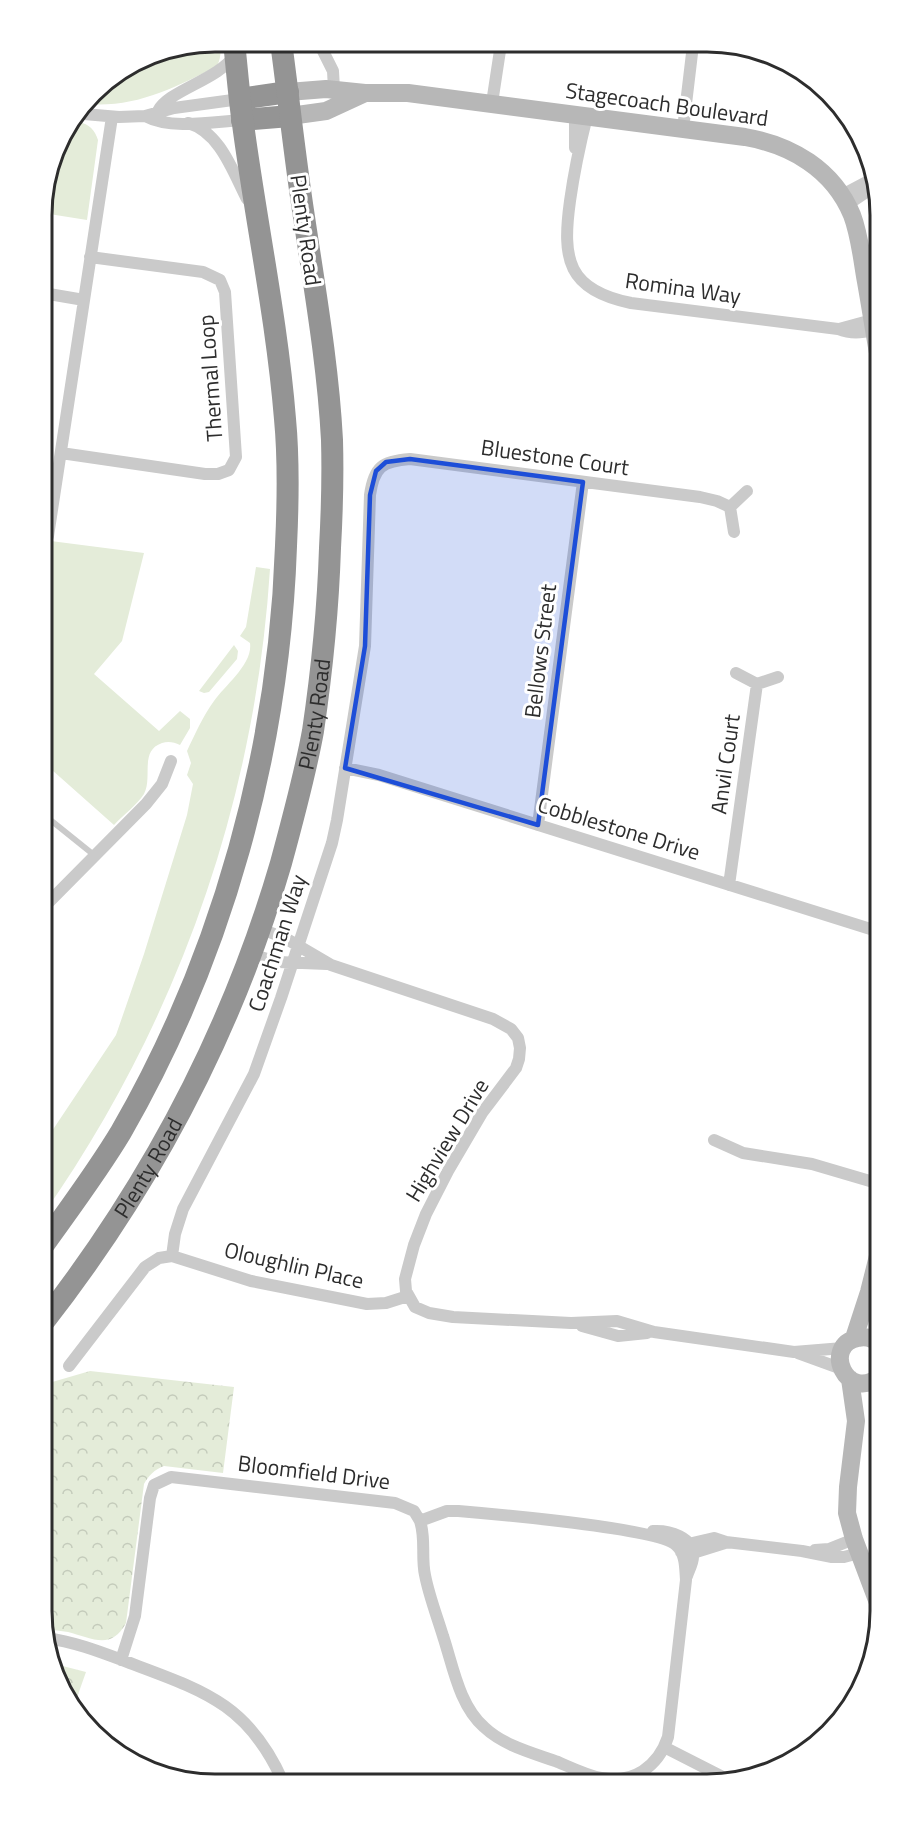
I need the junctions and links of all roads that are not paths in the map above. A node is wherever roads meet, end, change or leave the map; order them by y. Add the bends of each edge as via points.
1 (500, 52) edge
2 (692, 52) edge
3 (232, 53) edge
4 (235, 53) edge
5 (283, 53) edge
6 (324, 53) edge
7 (288, 92) junction
8 (336, 98) junction
9 (492, 103) junction
10 (241, 109) junction
11 (158, 111) junction
12 (87, 114) edge
13 (581, 115) junction
14 (145, 116) junction
15 (290, 116) junction
16 (112, 117) junction
17 (189, 123) junction
18 (683, 129) junction
19 (866, 184) edge
20 (867, 190) edge
21 (844, 200) junction
22 (258, 215) junction
23 (90, 256) junction
24 (53, 295) edge
25 (84, 300) junction
26 (870, 308) edge
27 (870, 325) edge
28 (61, 453) junction
29 (376, 471) joint
30 (583, 482) junction
31 (53, 488) edge
32 (747, 491) dead end
33 (730, 507) junction
34 (734, 532) dead end
35 (736, 673) dead end
36 (778, 677) dead end
37 (757, 684) junction
38 (171, 761) dead end
39 (345, 768) junction
40 (53, 821) edge
41 (538, 825) junction
42 (94, 855) junction
43 (729, 885) junction
44 (53, 898) edge
45 (261, 929) junction
46 (869, 929) edge
47 (298, 946) junction
48 (250, 954) junction
49 (293, 962) junction
50 (331, 965) junction
51 (714, 1140) dead end
52 (869, 1181) edge
53 (52, 1233) edge
54 (172, 1256) junction
55 (869, 1292) edge
56 (408, 1296) junction
57 (52, 1310) edge
58 (869, 1337) edge
59 (848, 1343) junction
60 (794, 1352) junction
61 (69, 1366) dead end
62 (846, 1374) junction
63 (869, 1380) edge
64 (869, 1393) edge
65 (856, 1421) junction
66 (420, 1521) junction
67 (857, 1546) junction
68 (687, 1550) junction
69 (869, 1578) edge
70 (55, 1640) edge
71 (120, 1660) junction
72 (664, 1747) junction
73 (279, 1774) edge
74 (589, 1774) edge
75 (637, 1774) edge
76 (716, 1774) edge

1 - 9 street
2 - 18 street
3 - 11 street via 223,69 168,99
4 - 10 highway, Plenty Road
5 - 7 highway, Plenty Road
6 - 8 street via 333,71
7 - 8 street, Stagecoach Boulevard via 317,88
7 - 10 highway
7 - 15 highway, Plenty Road
8 - 9 street, Stagecoach Boulevard via 408,93
8 - 15 street, Stagecoach Boulevard via 326,111
9 - 13 street, Stagecoach Boulevard
10 - 11 street
10 - 15 highway
10 - 17 street
10 - 22 highway, Plenty Road
11 - 14 street
12 - 16 street
13 - 18 street, Stagecoach Boulevard
13 - 27 street, Romina Way via 567,249 577,274 597,293 631,303 838,330
14 - 16 street
14 - 17 street via 162,123
15 - 45 highway, Plenty Road via 323,346 332,440 332,519 325,645 312,733
16 - 23 street
17 - 22 street via 204,129 215,141
18 - 21 street, Stagecoach Boulevard via 780,145 812,164
19 - 21 street
20 - 21 street
21 - 26 street, Stagecoach Boulevard via 856,228
22 - 53 highway, Plenty Road via 285,422 287,496 285,581 267,731 235,866 197,972 121,1131 89,1184
23 - 25 street
23 - 28 street, Thermal Loop via 203,272 220,280 225,292 236,457 229,470 205,474
24 - 25 street
25 - 28 street
28 - 31 street
29 - 30 street, Bluestone Court via 386,462 410,459
29 - 39 street, Coachman Way via 370,495 365,646
30 - 33 street, Bluestone Court via 700,497
30 - 41 street, Bellows Street
32 - 33 street
33 - 34 street
35 - 37 street
36 - 37 street
37 - 43 street, Anvil Court
38 - 42 street via 162,784 147,804
39 - 41 street, Cobblestone Drive
39 - 47 street, Coachman Way via 332,843
40 - 42 lane
41 - 43 street, Cobblestone Drive
42 - 44 street
43 - 46 street, Cobblestone Drive
45 - 47 street, Highview Drive
45 - 48 highway, Plenty Road
47 - 49 street, Coachman Way
47 - 50 street, Highview Drive
48 - 49 street, Highview Drive
48 - 57 highway, Plenty Road via 219,1033 154,1161
49 - 50 street, Highview Drive
49 - 54 street, Coachman Way via 254,1074 183,1209
50 - 56 street, Highview Drive via 493,1019 511,1029 519,1043 516,1068 482,1113 426,1214 407,1271
51 - 52 street via 743,1153 819,1166
54 - 56 street, Oloughlin Place via 251,1281 367,1304
54 - 61 street via 159,1258 145,1267
55 - 59 street
56 - 60 street via 421,1310 439,1315 571,1323 618,1336 654,1332
58 - 59 street
59 - 60 street
59 - 62 street via 840,1362
60 - 62 street
62 - 63 street via 861,1383
62 - 65 street
64 - 65 street
65 - 67 street via 847,1501
66 - 68 street via 458,1511 640,1532
66 - 71 street, Bloomfield Drive via 414,1511 395,1503 177,1476 165,1479 154,1485 150,1498 135,1616
66 - 74 street via 428,1589 460,1689 474,1716 506,1742
67 - 68 street via 802,1551 726,1542
67 - 69 street
68 - 72 street
70 - 71 street
71 - 73 street via 190,1685 230,1709 264,1745
72 - 75 street via 656,1761
72 - 76 street

